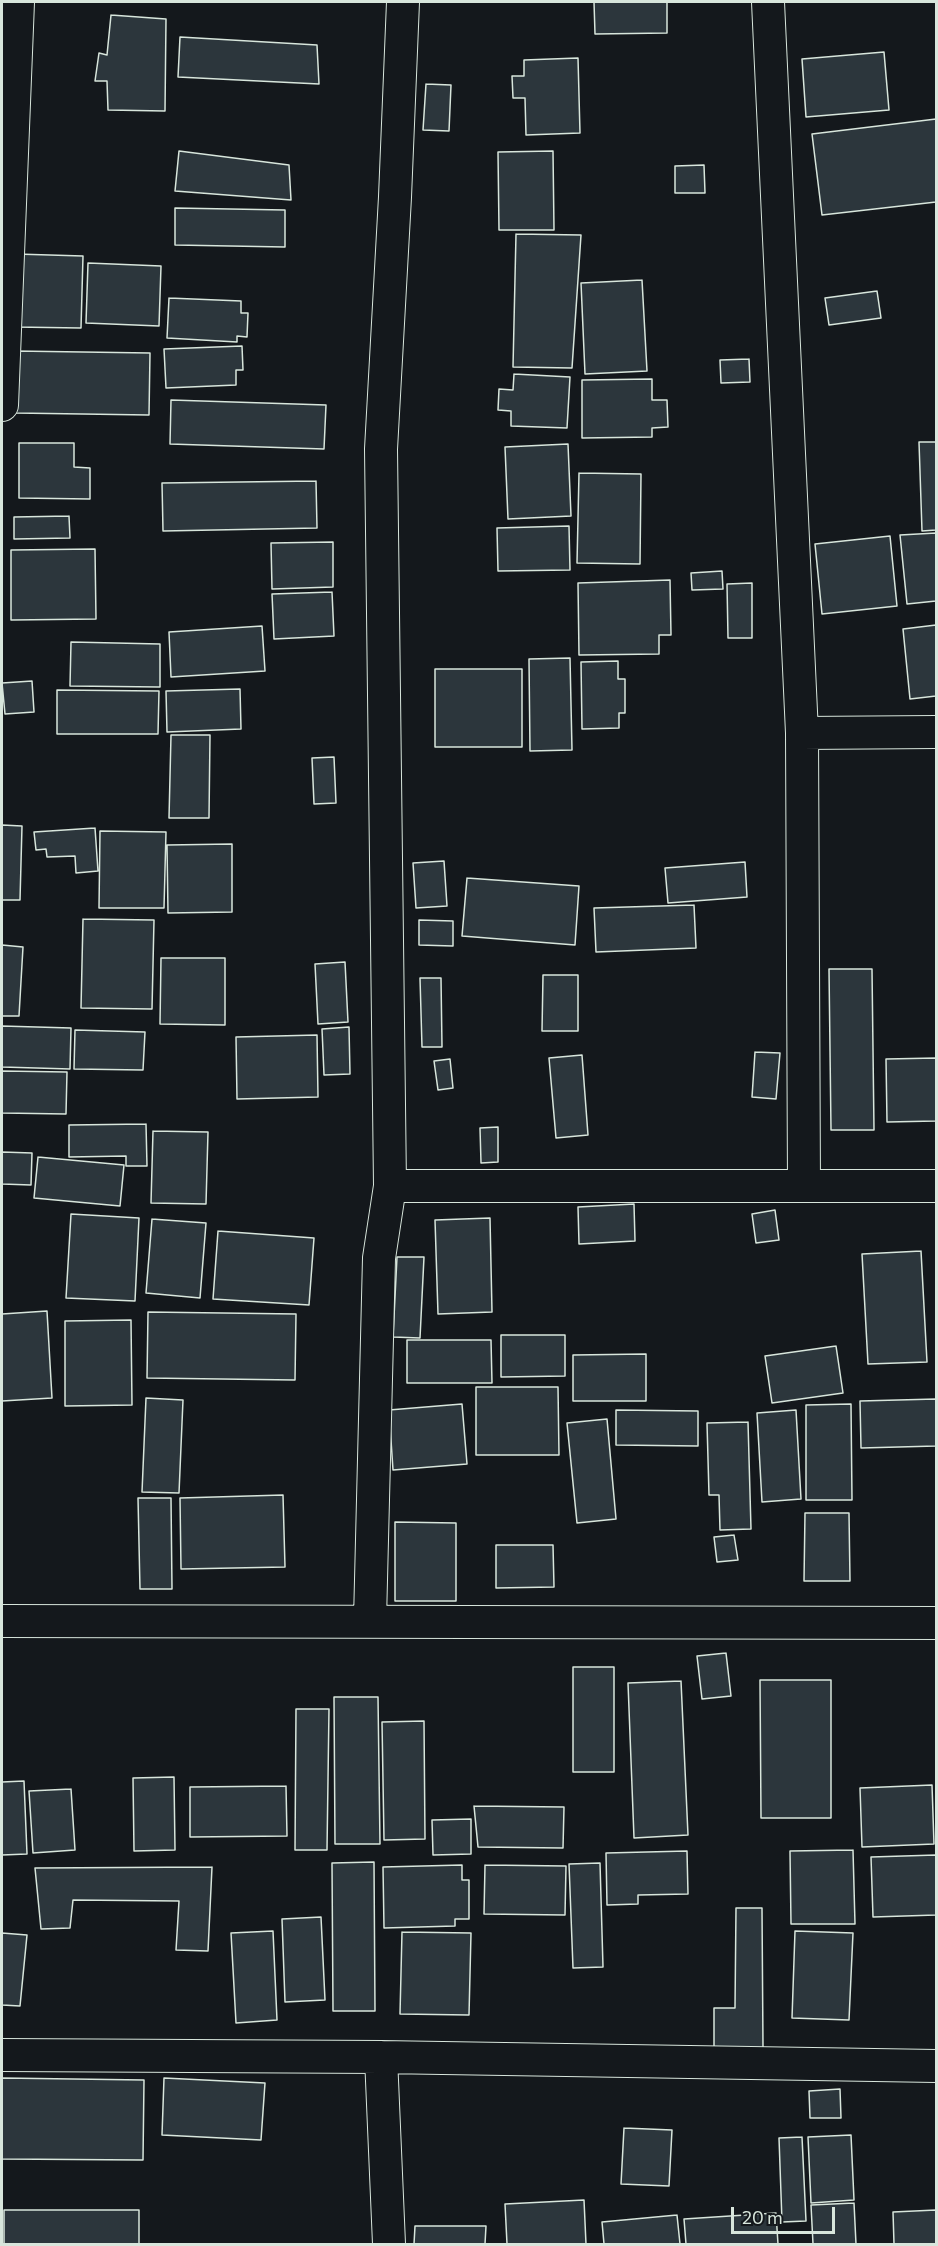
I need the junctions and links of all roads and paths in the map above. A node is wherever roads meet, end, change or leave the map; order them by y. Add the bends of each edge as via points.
1 (18, 2) edge
2 (403, 2) edge
3 (768, 2) edge
4 (2, 405) edge
5 (936, 732) edge
6 (802, 733) junction
7 (390, 1186) junction
8 (804, 1186) junction
9 (936, 1186) edge
10 (370, 1620) junction
11 (2, 1621) edge
12 (936, 1623) edge
13 (2, 2055) edge
14 (381, 2057) junction
15 (936, 2066) edge
16 (389, 2244) edge

1 - 4 street
2 - 7 street via 381,449
3 - 6 street
5 - 6 street
6 - 8 street
7 - 8 street
7 - 10 street via 379,1258
8 - 9 street
10 - 11 street
10 - 12 street
13 - 14 street
14 - 15 street
14 - 16 street

